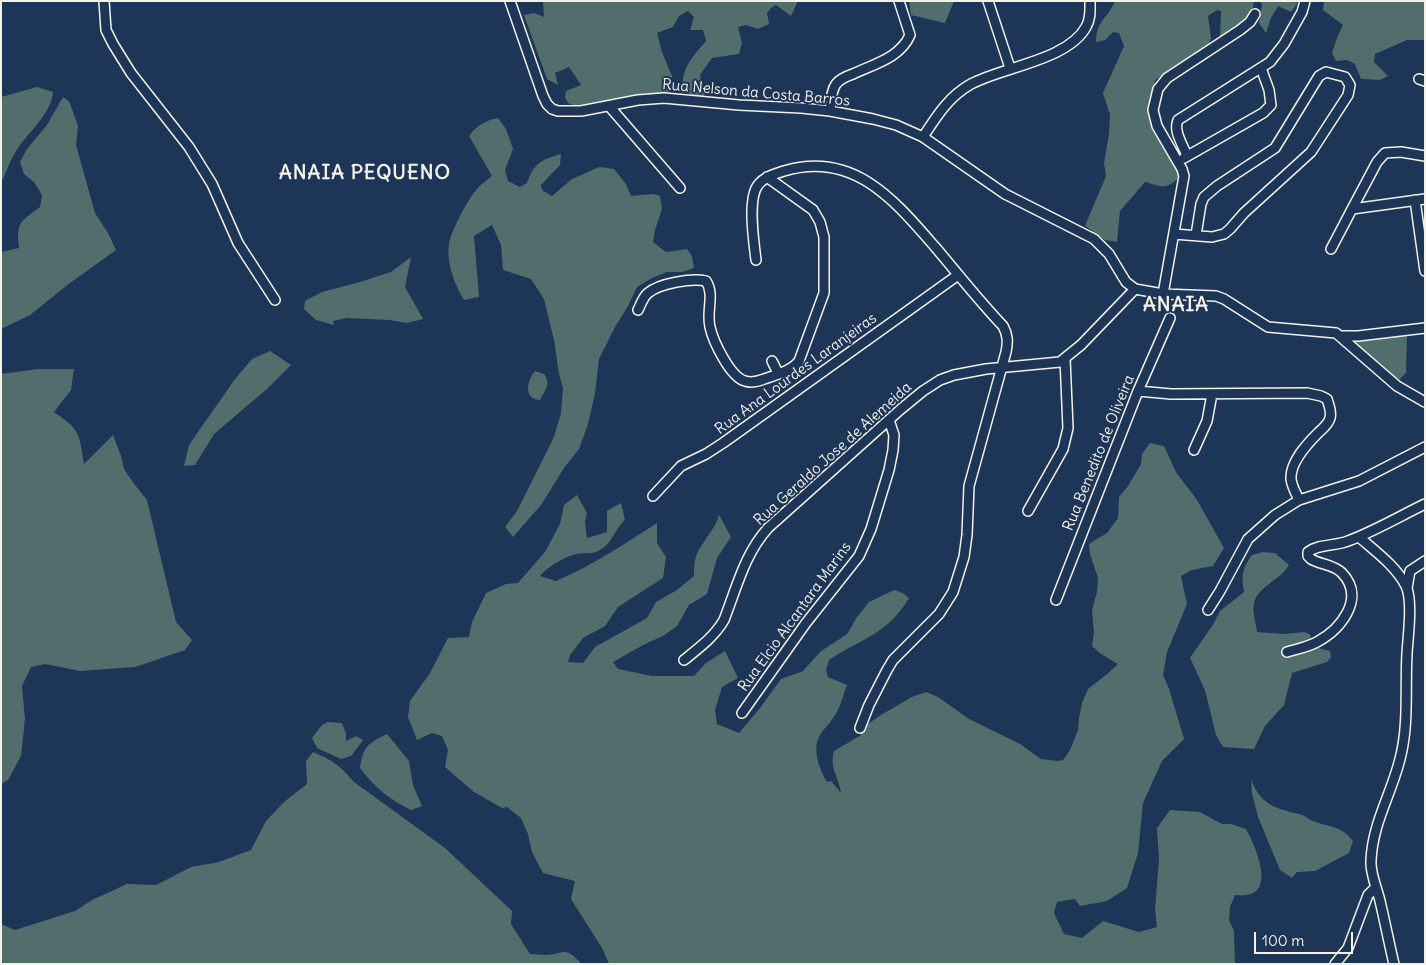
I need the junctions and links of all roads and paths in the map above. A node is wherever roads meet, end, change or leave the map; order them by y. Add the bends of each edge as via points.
1 (104, 1) edge
2 (900, 1) edge
3 (988, 1) edge
4 (1090, 1) edge
5 (1305, 1) edge
6 (512, 2) edge
7 (1256, 14) dead end
8 (1010, 68) junction
9 (1261, 68) junction
10 (609, 106) junction
11 (830, 110) junction
12 (923, 137) junction
13 (1187, 156) junction
14 (1425, 156) edge
15 (1177, 162) junction
16 (767, 177) junction
17 (680, 188) dead end
18 (1425, 199) edge
19 (1415, 200) junction
20 (1352, 209) junction
21 (1174, 234) junction
22 (1196, 235) junction
23 (1331, 248) dead end
24 (756, 260) dead end
25 (1425, 271) edge
26 (958, 275) junction
27 (1135, 288) junction
28 (1163, 294) junction
29 (275, 300) dead end
30 (638, 310) dead end
31 (1170, 318) dead end
32 (1425, 328) edge
33 (1343, 338) junction
34 (1065, 359) junction
35 (772, 361) dead end
36 (1001, 367) junction
37 (778, 373) junction
38 (1138, 391) junction
39 (1212, 394) junction
40 (1425, 402) edge
41 (889, 420) junction
42 (1425, 447) edge
43 (1194, 450) dead end
44 (653, 496) dead end
45 (1299, 500) junction
46 (1425, 504) edge
47 (1028, 511) dead end
48 (1359, 536) junction
49 (1425, 561) edge
50 (1410, 571) junction
51 (1398, 573) junction
52 (1407, 588) junction
53 (1056, 600) dead end
54 (1208, 610) dead end
55 (1287, 652) dead end
56 (684, 660) dead end
57 (742, 713) dead end
58 (860, 728) dead end
59 (1376, 887) junction
60 (1335, 964) edge
61 (1394, 964) edge

1 - 29 street via 106,30 113,44 131,73 189,146 212,184 238,243
2 - 11 street via 910,35 907,42 890,57 840,80 833,89
3 - 8 street
4 - 8 street via 1086,27 1072,43 1050,55
5 - 9 street via 1279,53
6 - 10 street, Rua Nelson da Costa Barros via 547,104 552,109 569,111
7 - 15 street via 1216,47 1167,78 1158,89 1154,118
8 - 12 street via 957,93
9 - 13 street via 1178,120 1176,131
9 - 13 street via 1271,105 1263,113
10 - 11 street, Rua Nelson da Costa Barros via 664,98
10 - 17 street
11 - 12 street, Rua Nelson da Costa Barros via 873,119
12 - 27 street, Rua Nelson da Costa Barros via 1005,194 1094,239 1109,254 1126,282
13 - 15 street
14 - 20 street via 1386,153
15 - 21 street via 1182,169 1183,182
16 - 24 street via 758,185 753,198
16 - 26 street via 786,170 827,167 867,180 902,210
16 - 37 street via 813,210 823,230 825,247 824,293 820,309 799,362
18 - 19 street
19 - 20 street
19 - 25 street
20 - 23 street
21 - 22 street
21 - 28 street
22 - 22 street via 1212,237 1224,234 1311,152 1348,95 1350,85 1345,77 1326,72 1318,76 1275,148 1204,197
26 - 36 street via 1007,333 1008,345
26 - 44 street, Rua Ana Lourdes Laranjeiras via 722,443 681,466
27 - 28 street
27 - 34 street
28 - 33 street via 1216,296 1268,328 1330,332
30 - 37 street via 644,297 655,288 687,281 706,281 711,294 708,310 710,327 729,367 745,381 756,382
31 - 38 street, Rua Benedito de Oliveira
32 - 33 street
33 - 40 street via 1397,386
34 - 36 street, Rua Geraldo Jose de Alemeida via 1055,364
34 - 47 street via 1066,438
35 - 37 street
36 - 41 street, Rua Geraldo Jose de Alemeida via 940,380
36 - 58 street via 969,486 965,550 953,592 938,614 887,670
38 - 39 street
38 - 53 street, Rua Benedito de Oliveira
39 - 43 street via 1207,421
39 - 45 street via 1307,393 1327,399 1330,419 1299,456 1291,473 1293,489
41 - 56 street, Rua Geraldo Jose de Alemeida via 757,540 719,630
41 - 57 street, Rua Elcio Alcantara Marins via 894,435 891,460 871,529 859,556
42 - 45 street via 1359,481
45 - 54 street via 1275,515 1248,539
46 - 48 street
48 - 51 street
48 - 55 street via 1308,552 1311,559 1341,572 1351,585 1352,600 1339,627 1317,643
49 - 50 street
50 - 51 street
50 - 52 street
51 - 52 street
52 - 59 street via 1410,628 1405,728 1400,759 1373,838 1371,869
59 - 60 street via 1368,895 1348,948
59 - 61 street

